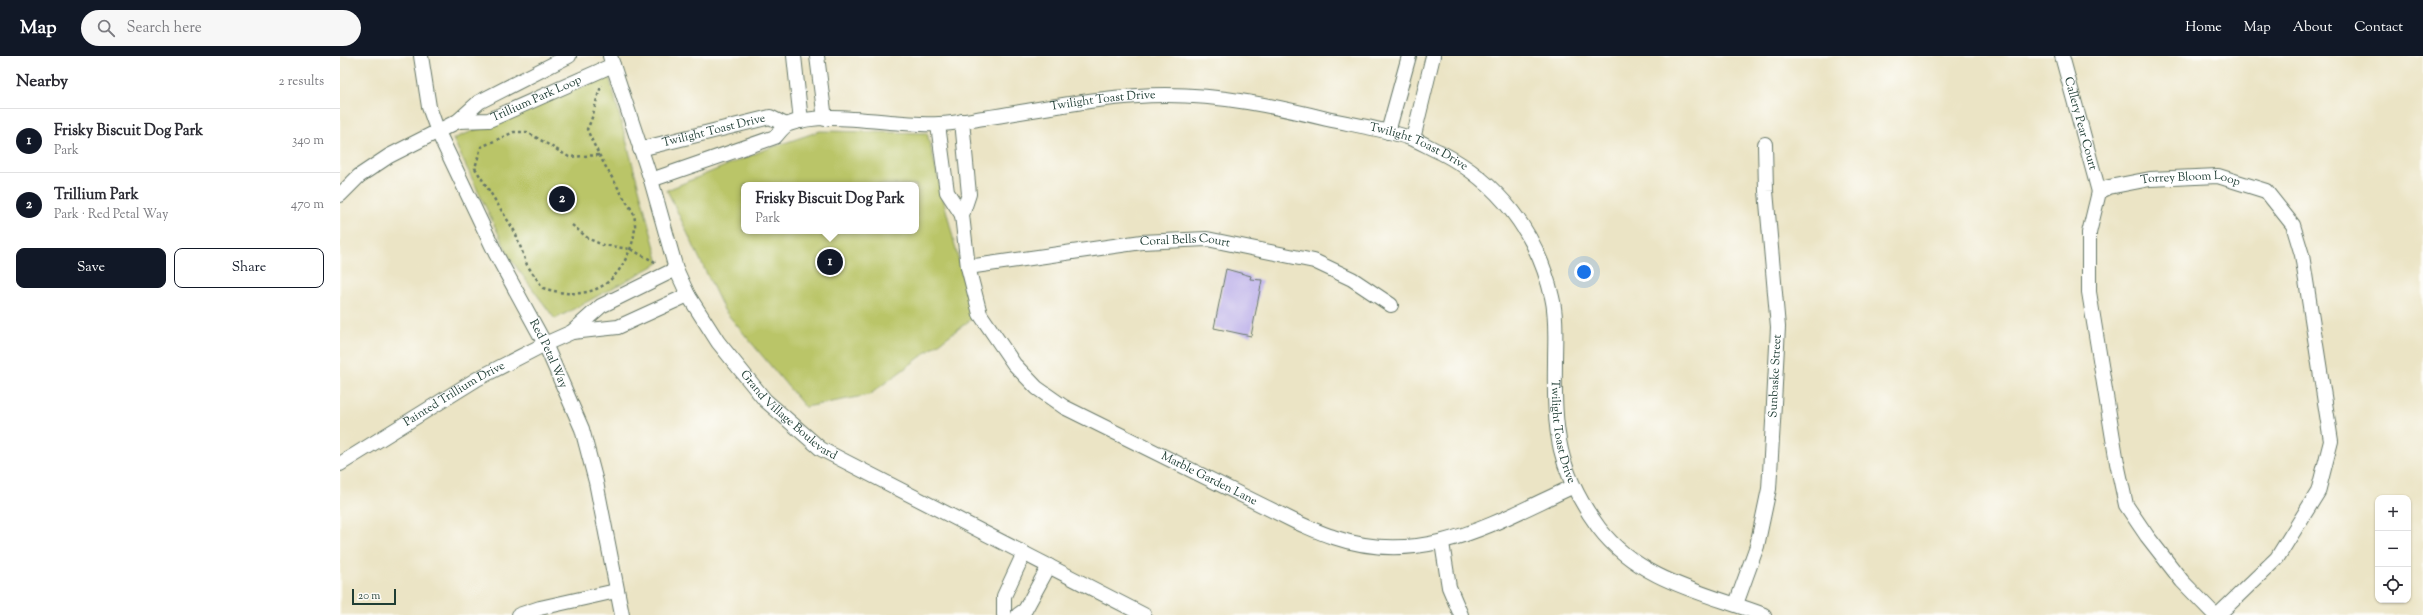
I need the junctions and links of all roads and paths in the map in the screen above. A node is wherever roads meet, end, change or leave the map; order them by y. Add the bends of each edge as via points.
1 (421, 56) edge
2 (569, 56) edge
3 (794, 56) edge
4 (817, 56) edge
5 (1409, 56) edge
6 (1433, 56) edge
7 (2062, 56) edge
8 (611, 60) edge
9 (603, 84) dead end
10 (825, 119) junction
11 (458, 121) junction
12 (801, 121) junction
13 (962, 122) junction
14 (786, 125) junction
15 (938, 125) junction
16 (438, 132) junction
17 (1388, 132) junction
18 (1413, 139) junction
19 (1765, 144) dead end
20 (640, 149) junction
21 (599, 155) junction
22 (650, 180) junction
23 (2098, 192) junction
24 (340, 195) edge
25 (962, 215) junction
26 (572, 225) dead end
27 (630, 249) junction
28 (968, 267) junction
29 (669, 268) junction
30 (688, 295) junction
31 (1391, 305) dead end
32 (572, 332) junction
33 (545, 344) junction
34 (340, 464) edge
35 (1572, 486) junction
36 (1442, 543) junction
37 (1024, 554) junction
38 (1049, 566) junction
39 (616, 591) junction
40 (1736, 604) junction
41 (519, 615) edge
42 (622, 615) edge
43 (1004, 615) edge
44 (1018, 615) edge
45 (1144, 615) edge
46 (1461, 615) edge
47 (1764, 615) edge
48 (2215, 615) edge
49 (2218, 615) edge

1 - 16 street via 429,107
2 - 11 street, Trillium Park Loop via 478,102
3 - 12 street
4 - 10 street
5 - 17 street
6 - 18 street
7 - 23 street, Callery Pear Court
8 - 11 street, Trillium Park Loop via 489,120
8 - 20 street, Grand Village Boulevard
9 - 21 path via 596,99 593,119 587,129
10 - 12 street, Twilight Toast Drive
10 - 15 street, Twilight Toast Drive
11 - 16 street, Trillium Park Loop
12 - 14 street, Twilight Toast Drive
13 - 15 street, Twilight Toast Drive
13 - 17 street, Twilight Toast Drive via 1085,103 1164,95 1211,96 1256,102
13 - 25 street, Marble Garden Lane via 969,194
14 - 20 street, Twilight Toast Drive via 770,117
14 - 22 street, Twilight Toast Drive via 775,137
15 - 25 street, Marble Garden Lane via 946,192
16 - 24 street, Trillium Park Loop via 389,156 360,176
16 - 33 street, Red Petal Way via 496,254
17 - 18 street, Twilight Toast Drive
18 - 35 street, Twilight Toast Drive via 1464,165 1485,181 1506,201 1536,250 1553,298 1554,418
19 - 40 street, Sunbaske Street via 1766,190 1778,327 1769,489 1758,539
20 - 22 street, Grand Village Boulevard
21 - 27 path via 634,216
21 - 27 path via 569,157 527,132 514,132 481,147 475,168 515,232 527,265 542,288 571,295 588,292 615,278
22 - 29 street, Grand Village Boulevard
23 - 48 street via 2089,233 2089,292 2126,505 2182,581
23 - 49 street, Torrey Bloom Loop via 2109,187 2150,179 2218,176 2266,191 2293,225 2302,255 2331,441 2318,492 2277,558
25 - 28 street, Marble Garden Lane
26 - 27 path via 589,239 604,245
27 - 29 path
28 - 31 street, Coral Bells Court via 1142,242 1207,239 1314,261 1352,280
28 - 36 street, Marble Garden Lane via 980,314 994,337 1014,364 1037,388 1064,406 1333,538 1400,548
29 - 30 street, Grand Village Boulevard
29 - 32 street, Painted Trillium Drive via 601,306
30 - 32 street, Painted Trillium Drive via 618,328
30 - 37 street, Grand Village Boulevard via 740,371 765,400 821,449
32 - 33 street, Painted Trillium Drive
33 - 34 street, Painted Trillium Drive via 476,379
33 - 39 street, Red Petal Way via 582,429 596,482
35 - 36 street, Marble Garden Lane via 1483,528
35 - 40 street, Twilight Toast Drive via 1601,530 1637,563 1662,579 1691,591
36 - 46 street via 1449,587
37 - 38 street, Grand Village Boulevard
37 - 43 street via 1004,596
38 - 44 street via 1025,610
38 - 45 street, Grand Village Boulevard
39 - 41 street
39 - 42 street, Red Petal Way
40 - 47 street, Twilight Toast Drive

